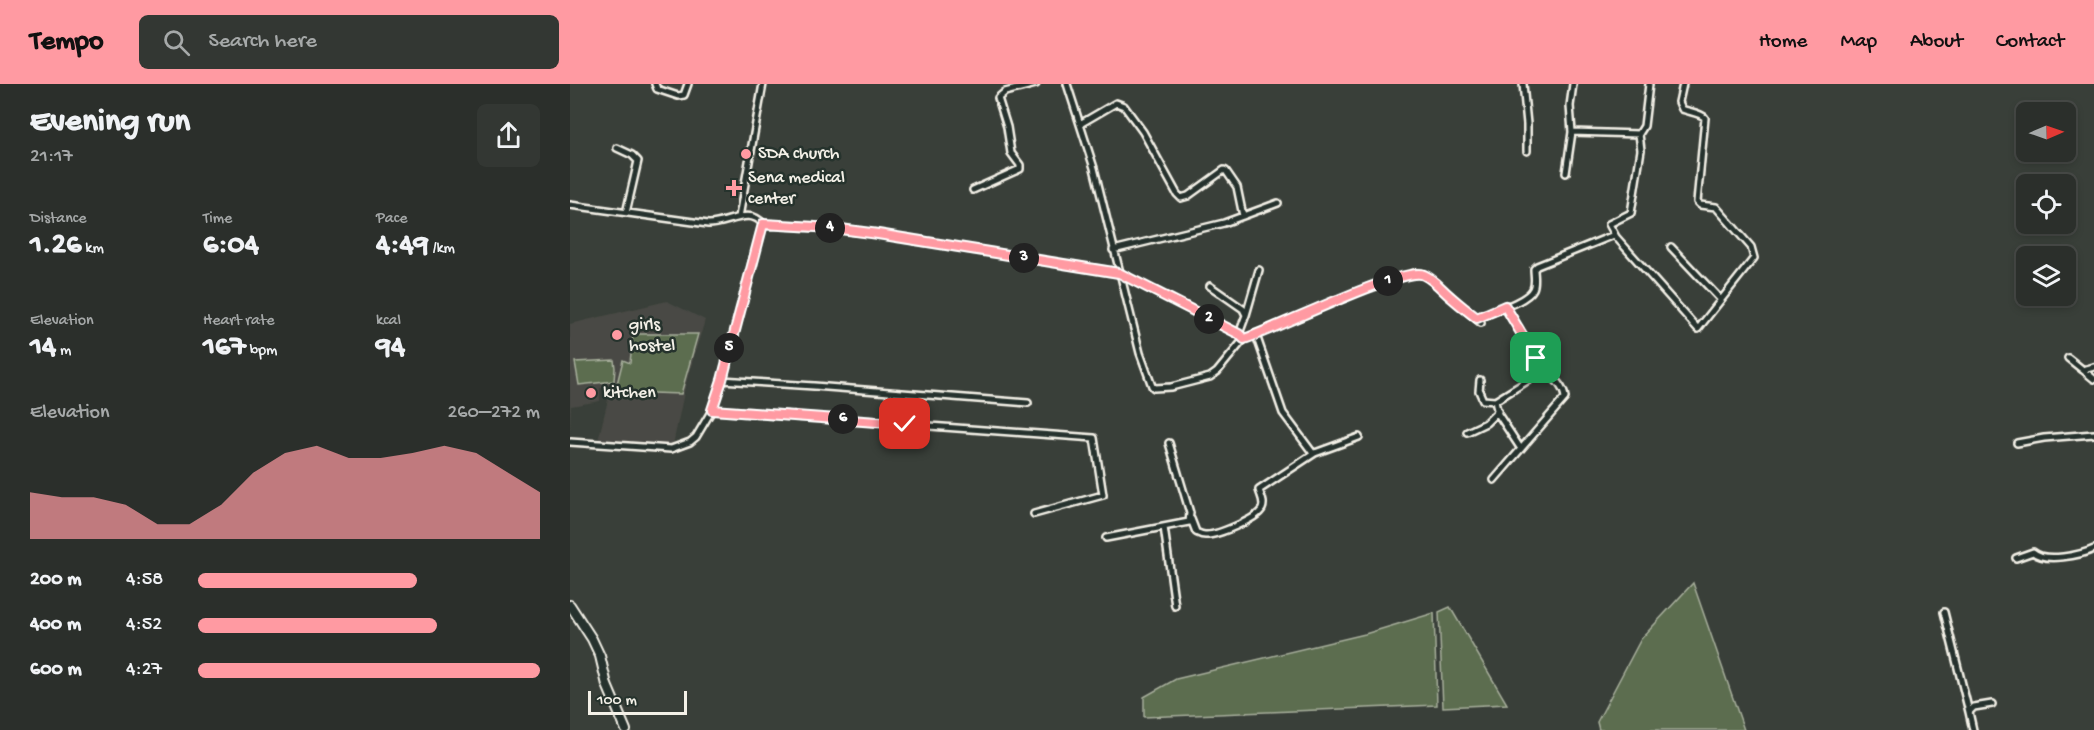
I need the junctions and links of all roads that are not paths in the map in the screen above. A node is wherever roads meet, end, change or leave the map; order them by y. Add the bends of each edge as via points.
1 (655, 84) edge
2 (688, 84) edge
3 (763, 84) edge
4 (1036, 84) edge
5 (1067, 84) edge
6 (1523, 84) edge
7 (1573, 84) edge
8 (1649, 84) edge
9 (1683, 84) edge
10 (1080, 124) junction
11 (1572, 132) junction
12 (1639, 134) junction
13 (616, 148) dead end
14 (1527, 152) dead end
15 (1566, 173) dead end
16 (973, 190) dead end
17 (1278, 203) dead end
18 (570, 205) edge
19 (626, 213) junction
20 (1243, 216) junction
21 (739, 217) junction
22 (763, 224) junction
23 (1614, 235) junction
24 (1671, 247) dead end
25 (1113, 250) junction
26 (1259, 270) dead end
27 (1119, 273) junction
28 (1210, 286) dead end
29 (1720, 300) junction
30 (1505, 306) junction
31 (1246, 315) junction
32 (1239, 334) junction
33 (1256, 335) junction
34 (1244, 339) junction
35 (2067, 358) dead end
36 (1540, 367) junction
37 (2094, 367) edge
38 (2082, 370) junction
39 (2094, 379) edge
40 (722, 380) junction
41 (1480, 380) dead end
42 (1496, 401) junction
43 (1028, 403) dead end
44 (712, 410) junction
45 (1498, 411) junction
46 (1467, 432) dead end
47 (2094, 435) edge
48 (1359, 437) dead end
49 (570, 442) edge
50 (1169, 443) dead end
51 (2017, 443) dead end
52 (1521, 449) junction
53 (1315, 453) junction
54 (1494, 480) dead end
55 (1034, 514) dead end
56 (1191, 519) junction
57 (1164, 527) junction
58 (1106, 538) dead end
59 (2094, 549) edge
60 (2016, 558) dead end
61 (570, 605) edge
62 (1174, 606) dead end
63 (1944, 612) dead end
64 (1992, 704) dead end
65 (1970, 712) junction
66 (626, 730) edge
67 (1972, 730) edge

1 - 2 street via 657,89 678,96 684,95
3 - 21 street
4 - 16 street via 1005,92 998,98 1011,153 1020,169
5 - 10 street
6 - 14 street
7 - 11 street
8 - 12 street via 1644,126
9 - 29 street via 1679,102 1682,109 1705,118 1697,202 1716,207 1753,251 1754,258
10 - 20 street via 1120,103 1143,132 1177,195 1188,196 1224,170 1237,187
10 - 25 street
11 - 12 street
11 - 15 street
12 - 23 street via 1641,150 1631,213 1609,224
13 - 19 street via 638,161
17 - 20 street
18 - 19 street
19 - 21 street via 708,224
20 - 25 street
21 - 22 street via 758,218
22 - 27 street via 878,234
22 - 40 street
23 - 29 street via 1698,329
23 - 30 street via 1537,266 1534,289 1520,301
24 - 29 street
25 - 27 street
26 - 31 street
27 - 32 street
27 - 34 street via 1140,353 1154,388 1210,377
28 - 31 street
30 - 33 street via 1479,320 1435,282 1415,273 1368,288
30 - 36 street
31 - 32 street
32 - 34 street
33 - 34 street
33 - 53 street via 1283,413
35 - 38 street
36 - 42 street via 1540,373
36 - 52 street via 1560,385 1564,398
37 - 38 street
38 - 39 street
40 - 43 street
40 - 44 street
41 - 42 street via 1480,397
42 - 45 street
44 - 49 street via 690,442 671,449
44 - 55 street via 1094,438 1103,495
45 - 46 street via 1486,423
45 - 52 street
47 - 51 street
48 - 53 street
50 - 56 street
52 - 54 street
53 - 56 street via 1259,490 1264,503 1254,518 1203,536 1196,532
56 - 57 street
57 - 58 street
57 - 62 street
59 - 60 street via 2066,556 2033,552
61 - 66 street via 600,656 607,685
63 - 65 street
64 - 65 street via 1974,707
65 - 67 street

